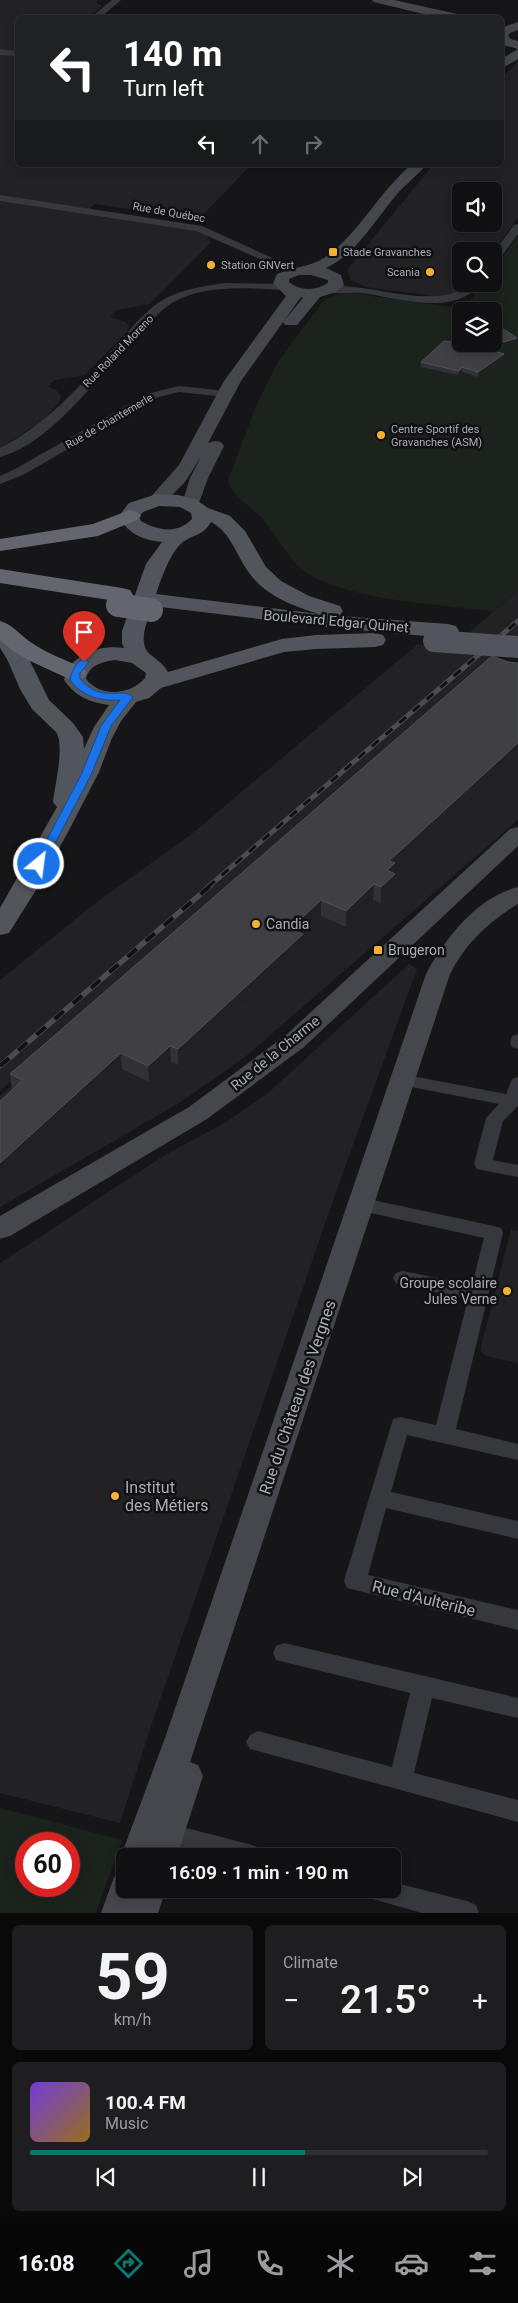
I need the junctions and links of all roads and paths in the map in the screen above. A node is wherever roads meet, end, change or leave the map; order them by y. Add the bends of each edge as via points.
1 (117, 0) edge
2 (378, 0) edge
3 (98, 15) edge
4 (445, 15) edge
5 (518, 26) edge
6 (506, 36) edge
7 (0, 52) edge
8 (15, 54) edge
9 (510, 59) edge
10 (417, 167) edge
11 (418, 167) edge
12 (0, 198) edge
13 (518, 227) edge
14 (502, 248) edge
15 (311, 270) junction
16 (288, 281) junction
17 (328, 285) junction
18 (466, 292) edge
19 (226, 394) junction
20 (0, 453) edge
21 (0, 480) edge
22 (157, 500) junction
23 (196, 508) junction
24 (136, 524) junction
25 (178, 535) junction
26 (0, 545) edge
27 (0, 576) edge
28 (0, 586) edge
29 (120, 600) junction
30 (153, 605) joint
31 (0, 628) edge
32 (0, 632) edge
33 (441, 636) junction
34 (518, 636) edge
35 (518, 647) edge
36 (102, 655) junction
37 (140, 657) junction
38 (81, 682) junction
39 (154, 683) junction
40 (128, 697) junction
41 (64, 813) junction
42 (518, 834) edge
43 (508, 855) edge
44 (518, 894) edge
45 (0, 927) edge
46 (408, 1081) junction
47 (518, 1083) edge
48 (513, 1101) junction
49 (518, 1171) edge
50 (373, 1207) junction
51 (0, 1229) edge
52 (403, 1278) dead end
53 (479, 1294) junction
54 (444, 1435) junction
55 (518, 1452) edge
56 (379, 1498) junction
57 (518, 1530) edge
58 (518, 1620) edge
59 (284, 1653) dead end
60 (423, 1687) junction
61 (518, 1708) edge
62 (258, 1742) dead end
63 (401, 1779) junction
64 (518, 1811) edge
65 (163, 1845) edge
66 (142, 1848) edge
67 (187, 1848) edge
68 (401, 1896) edge
69 (124, 1898) edge
70 (145, 1898) edge
71 (119, 1913) edge
72 (140, 1913) edge
73 (467, 1913) edge

1 - 3 street
2 - 4 main road
5 - 6 main road
6 - 9 main road via 513,48
7 - 8 street
10 - 15 main road via 386,196 341,253
11 - 17 main road via 334,269
12 - 16 street, Rue de Québec via 198,228 270,262
13 - 14 street
15 - 16 main road
15 - 17 main road
16 - 17 main road
16 - 19 main road via 294,296 257,344
16 - 20 street, Rue Roland Moreno via 204,289 168,301 53,418 29,437
17 - 18 street via 438,299
17 - 23 main road via 269,351 240,395 199,478
19 - 21 street, Rue de Chantemerle via 179,389 151,396
19 - 22 main road via 181,476
22 - 23 main road via 175,500
22 - 24 main road via 139,506
23 - 25 main road via 203,517 201,523
23 - 33 main road via 230,526 258,571 288,595 332,611
24 - 25 main road via 166,536
24 - 26 highway
24 - 36 main road via 147,547 145,563 116,640
25 - 37 main road via 156,564 133,630 133,643
27 - 29 highway
28 - 29 highway
29 - 30 highway, bridge
30 - 33 main road
31 - 38 highway
32 - 41 main road via 18,659 40,704 71,737 73,751
33 - 34 main road
33 - 35 main road, bridge
33 - 39 main road via 300,643
36 - 37 main road
36 - 38 main road via 84,662
37 - 39 main road via 155,668 157,676
38 - 40 main road via 105,698
38 - 41 main road via 94,709
39 - 40 main road
40 - 41 main road via 106,726 86,775
41 - 45 main road via 20,898
42 - 43 main road, Rue de la Charme
43 - 51 main road, Rue de la Charme via 295,1041 198,1113
44 - 46 main road, Rue du Château des Vergnes via 480,919 459,941 450,976
46 - 48 street
46 - 50 main road, Rue du Château des Vergnes
46 - 66 main road, Rue du Château des Vergnes
47 - 48 street
48 - 49 street via 495,1118 483,1164
50 - 53 street via 494,1233
50 - 65 main road, Rue du Château des Vergnes
52 - 53 street
53 - 54 street
54 - 55 street, Rue d'Aulteribe
54 - 56 street, Rue d'Aulteribe via 400,1425
56 - 57 street
56 - 58 street, Rue d'Aulteribe via 355,1581
59 - 60 street
60 - 61 street
60 - 63 street
62 - 63 street
63 - 64 street
65 - 67 street
68 - 73 street
69 - 71 main road
70 - 72 main road

